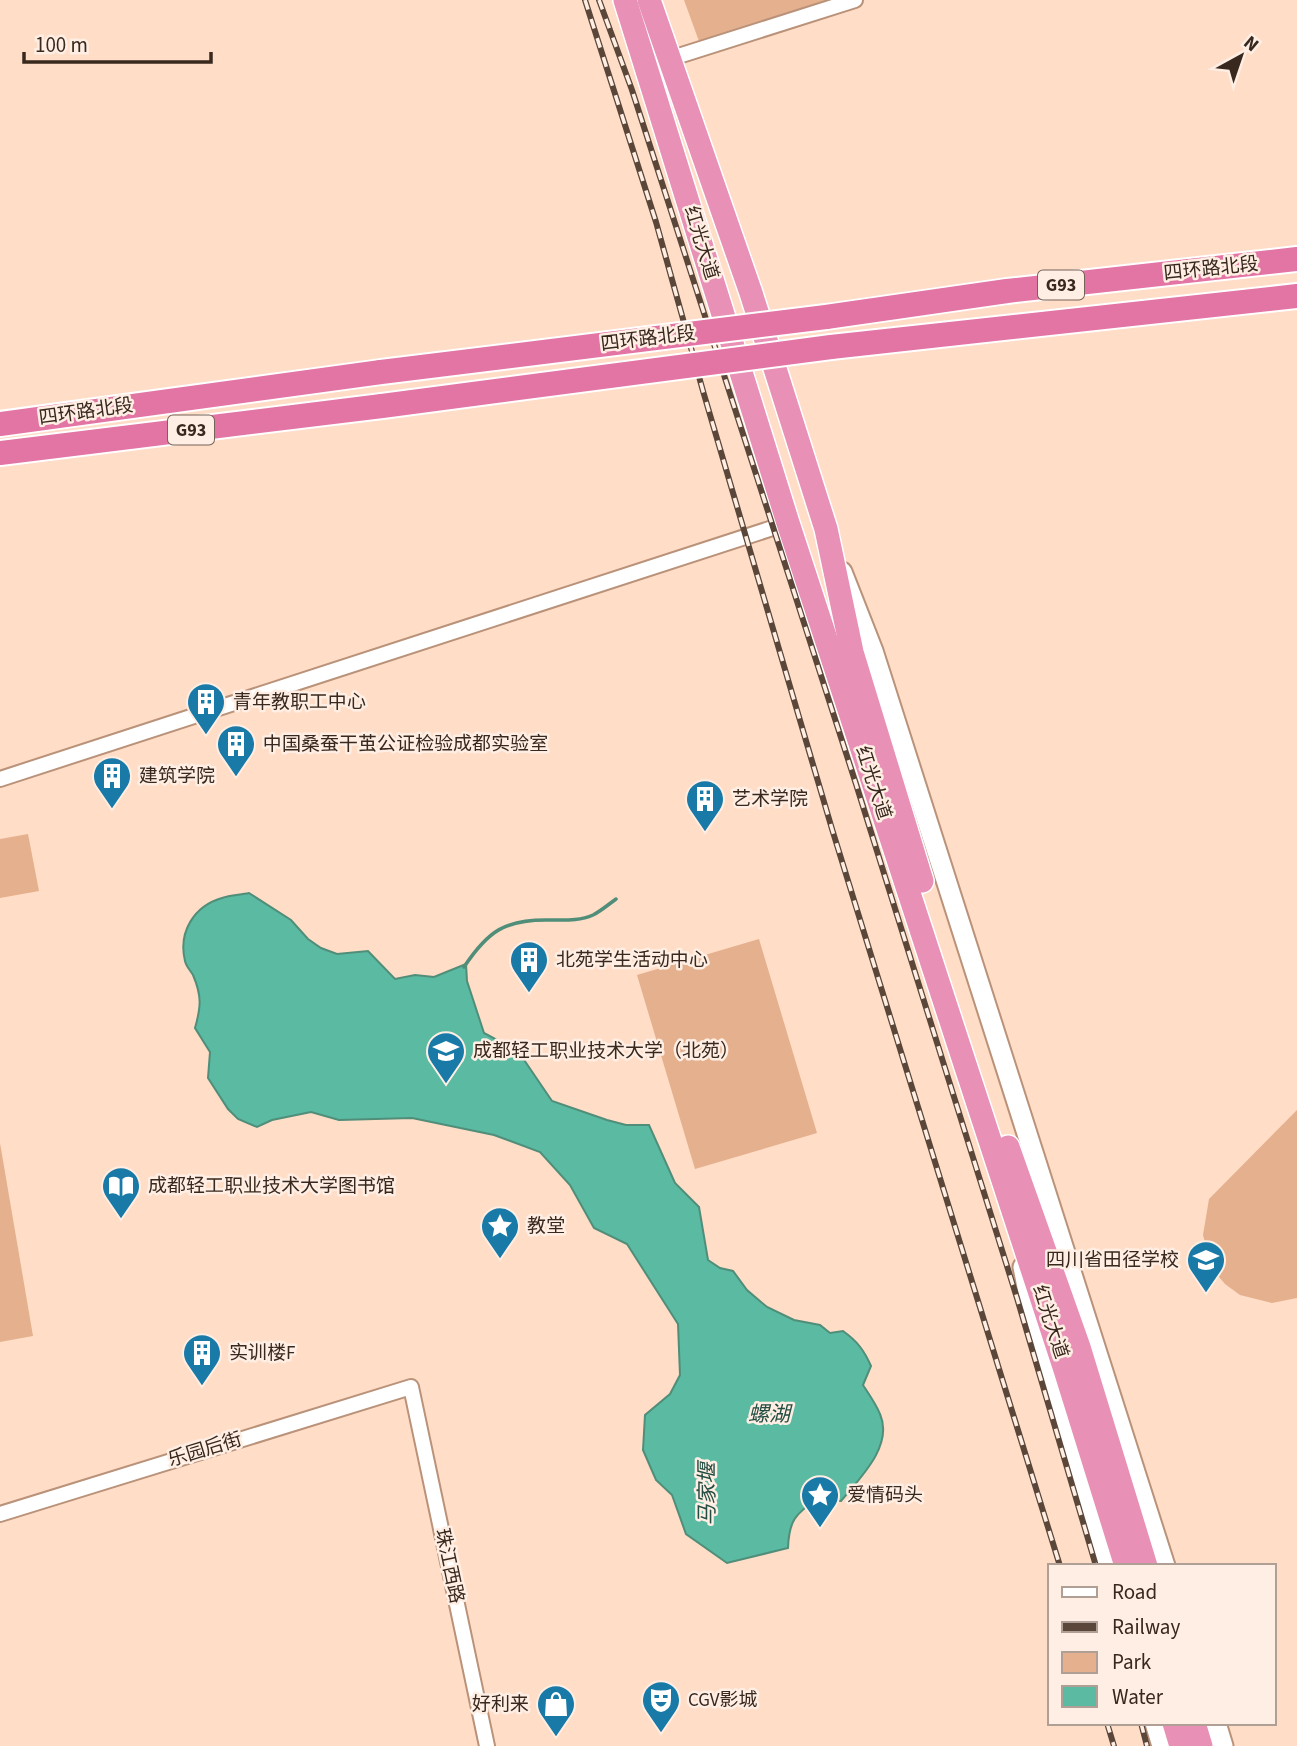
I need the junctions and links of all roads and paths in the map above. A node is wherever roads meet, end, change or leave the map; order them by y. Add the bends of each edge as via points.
1 (625, 0) edge
2 (649, 0) edge
3 (655, 0) edge
4 (855, 0) edge
5 (667, 52) junction
6 (1297, 259) edge
7 (1297, 296) edge
8 (0, 424) edge
9 (0, 453) edge
10 (788, 523) junction
11 (826, 529) junction
12 (0, 779) edge
13 (1012, 1157) junction
14 (1007, 1191) junction
15 (1078, 1296) junction
16 (411, 1387) joint
17 (0, 1514) edge
18 (1107, 1564) edge
19 (1125, 1564) edge
20 (1145, 1564) edge
21 (1164, 1564) edge
22 (1157, 1725) edge
23 (1175, 1725) edge
24 (1195, 1725) edge
25 (1217, 1725) edge
26 (487, 1746) edge
27 (1162, 1746) edge
28 (1181, 1746) edge
29 (1201, 1746) edge
30 (1223, 1746) edge

1 - 10 highway, 红光大道
2 - 5 highway, 红光大道
3 - 5 main road
4 - 5 street
5 - 11 highway, 红光大道
6 - 8 highway, 四环路北段 / G93, bridge via 1007,291
7 - 9 highway, 四环路北段 / G93, bridge via 831,347
10 - 12 street
10 - 14 highway, 红光大道
11 - 13 highway, 红光大道 via 852,652 973,1048
11 - 15 main road via 873,651
13 - 15 highway
13 - 20 highway, 红光大道 via 1079,1347
14 - 18 main road via 1035,1327
14 - 19 highway, 红光大道
15 - 21 main road
16 - 17 street, 乐园后街
16 - 26 street, 珠江西路
22 - 27 main road
23 - 28 highway
24 - 29 highway
25 - 30 main road

